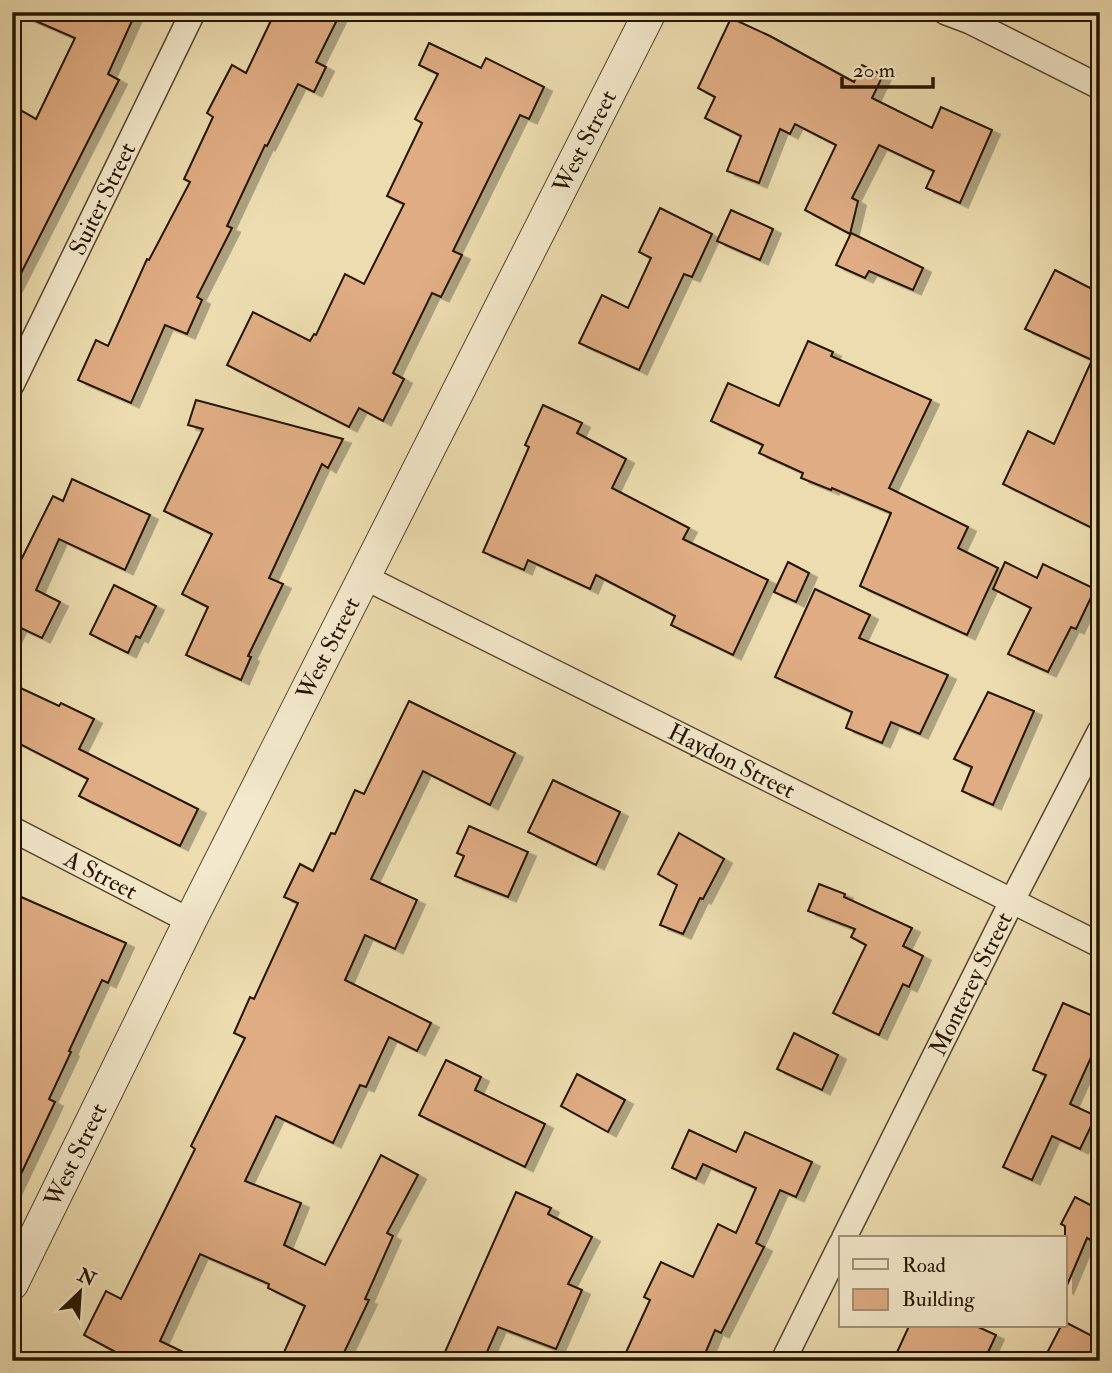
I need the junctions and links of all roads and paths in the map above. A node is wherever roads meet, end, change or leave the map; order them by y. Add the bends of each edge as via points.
1 (193, 12) edge
2 (650, 12) edge
3 (945, 12) edge
4 (1100, 87) edge
5 (12, 384) edge
6 (363, 577) junction
7 (1100, 731) edge
8 (12, 829) edge
9 (1012, 901) junction
10 (190, 921) junction
11 (1100, 945) edge
12 (845, 1236) edge
13 (839, 1248) edge
14 (12, 1284) edge
15 (783, 1361) edge

1 - 5 street, Suiter Street
2 - 6 street, West Street
3 - 4 street
6 - 9 street, Haydon Street
6 - 10 street, West Street
7 - 9 street, Monterey Street
8 - 10 street, A Street
9 - 11 street, Haydon Street
9 - 12 street, Monterey Street
10 - 14 street, West Street
13 - 15 street

